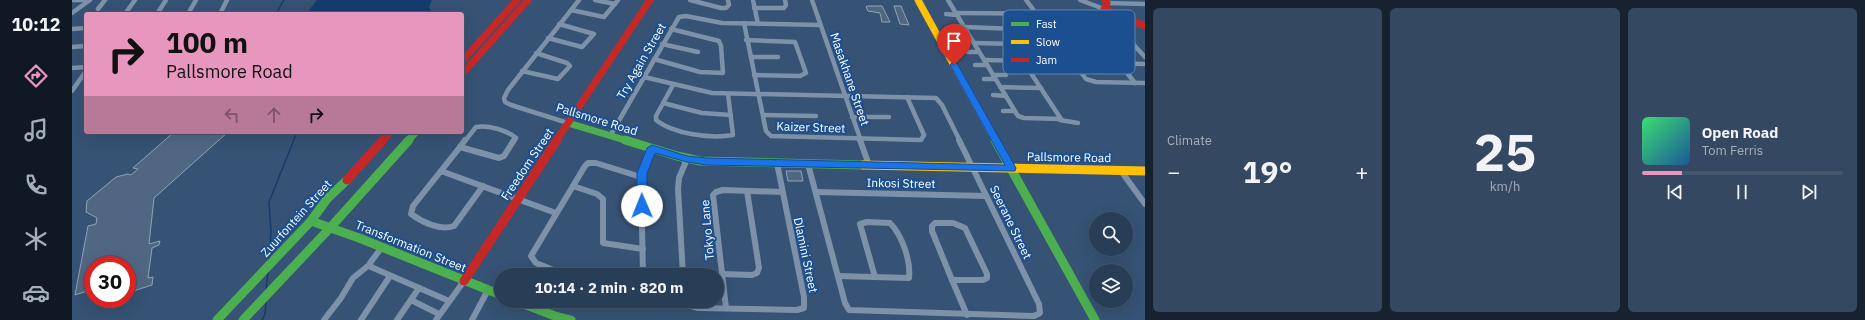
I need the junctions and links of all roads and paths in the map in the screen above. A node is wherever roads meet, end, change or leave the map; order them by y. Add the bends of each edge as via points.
1 (72, 0) edge
2 (89, 0) edge
3 (105, 0) edge
4 (134, 0) edge
5 (166, 0) edge
6 (196, 0) edge
7 (227, 0) edge
8 (517, 0) edge
9 (528, 0) edge
10 (579, 0) edge
11 (595, 0) edge
12 (650, 0) edge
13 (690, 0) edge
14 (728, 0) edge
15 (753, 0) edge
16 (785, 0) edge
17 (812, 0) edge
18 (918, 0) edge
19 (948, 0) edge
20 (1026, 0) edge
21 (1080, 0) edge
22 (1139, 0) edge
23 (616, 2) edge
24 (1120, 2) edge
25 (1106, 4) edge
26 (1144, 4) edge
27 (972, 7) dead end
28 (992, 7) dead end
29 (754, 8) junction
30 (98, 9) dead end
31 (571, 10) junction
32 (1032, 10) edge
33 (1117, 10) edge
34 (126, 12) edge
35 (158, 12) edge
36 (189, 12) edge
37 (221, 12) edge
38 (72, 13) edge
39 (976, 13) junction
40 (996, 13) junction
41 (1003, 13) edge
42 (946, 14) dead end
43 (956, 14) junction
44 (1135, 20) edge
45 (744, 23) junction
46 (559, 24) junction
47 (758, 24) junction
48 (820, 25) junction
49 (953, 26) dead end
50 (1145, 26) edge
51 (964, 27) junction
52 (84, 28) edge
53 (1003, 28) edge
54 (72, 29) edge
55 (671, 29) junction
56 (548, 38) junction
57 (961, 39) dead end
58 (746, 40) junction
59 (973, 41) junction
60 (1003, 42) edge
61 (662, 44) junction
62 (84, 46) edge
63 (72, 47) edge
64 (1137, 47) joint
65 (1145, 47) edge
66 (698, 52) dead end
67 (968, 52) dead end
68 (979, 52) junction
69 (536, 54) junction
70 (750, 57) junction
71 (778, 57) dead end
72 (1145, 57) edge
73 (464, 58) edge
74 (654, 59) junction
75 (984, 60) junction
76 (1003, 60) edge
77 (1135, 64) edge
78 (1145, 64) edge
79 (975, 65) dead end
80 (987, 65) junction
81 (84, 67) edge
82 (72, 68) edge
83 (522, 71) junction
84 (464, 72) edge
85 (84, 74) edge
86 (1032, 74) edge
87 (1083, 74) edge
88 (1129, 74) edge
89 (754, 75) junction
90 (1006, 75) dead end
91 (644, 77) junction
92 (994, 77) junction
93 (984, 79) dead end
94 (1135, 83) junction
95 (1145, 83) edge
96 (673, 85) junction
97 (1000, 87) junction
98 (1041, 88) junction
99 (72, 91) edge
100 (728, 94) junction
101 (759, 95) junction
102 (993, 95) dead end
103 (844, 96) junction
104 (1006, 96) junction
105 (907, 97) junction
106 (663, 103) junction
107 (1003, 111) dead end
108 (1014, 111) junction
109 (731, 115) junction
110 (763, 115) junction
111 (816, 116) dead end
112 (852, 117) junction
113 (889, 117) dead end
114 (1020, 118) junction
115 (1060, 120) junction
116 (568, 123) junction
117 (1078, 124) dead end
118 (1023, 125) dead end
119 (389, 134) edge
120 (414, 134) edge
121 (610, 136) junction
122 (860, 139) junction
123 (460, 147) junction
124 (652, 148) junction
125 (687, 159) junction
126 (777, 163) junction
127 (808, 164) junction
128 (869, 165) junction
129 (972, 167) junction
130 (1012, 168) junction
131 (441, 171) junction
132 (1121, 171) junction
133 (1145, 171) edge
134 (642, 177) junction
135 (483, 186) junction
136 (572, 186) junction
137 (747, 191) junction
138 (782, 192) junction
139 (816, 192) junction
140 (986, 196) junction
141 (518, 198) junction
142 (1144, 201) edge
143 (556, 213) junction
144 (311, 221) junction
145 (329, 228) junction
146 (382, 247) junction
147 (643, 249) junction
148 (369, 265) junction
149 (548, 268) edge
150 (643, 268) edge
151 (684, 268) edge
152 (721, 268) edge
153 (724, 274) edge
154 (390, 276) junction
155 (838, 276) junction
156 (875, 277) junction
157 (464, 280) junction
158 (952, 280) junction
159 (419, 288) junction
160 (488, 290) junction
161 (724, 291) edge
162 (494, 292) edge
163 (410, 300) junction
164 (449, 301) junction
165 (534, 308) edge
166 (726, 308) joint
167 (967, 315) junction
168 (438, 317) edge
169 (217, 320) edge
170 (243, 320) edge
171 (324, 320) edge
172 (361, 320) edge
173 (397, 320) edge
174 (472, 320) edge
175 (571, 320) edge
176 (1095, 320) edge

1 - 2 street
2 - 38 street
3 - 30 street
4 - 34 street
5 - 35 street
6 - 36 street
7 - 37 street
8 - 73 street
9 - 84 street
10 - 31 street, Pallsmore Road
11 - 23 street
12 - 116 street, Freedom Street
13 - 14 street via 723,8 729,5
15 - 29 street
16 - 29 street via 784,8
17 - 48 street, Masakhane Street
18 - 130 street
19 - 43 street
20 - 32 street
21 - 25 street
22 - 26 street
23 - 31 street via 604,17
24 - 25 street
24 - 26 street
25 - 33 street
27 - 39 street
28 - 40 street
29 - 47 street
31 - 46 street, Pallsmore Road
39 - 40 street
39 - 43 street
40 - 41 street
42 - 43 street
43 - 51 street
44 - 50 street
45 - 47 street, Try Again Street
45 - 55 street, Try Again Street via 717,23 683,16 678,18
45 - 58 street, Kaizer Street
46 - 56 street, Pallsmore Road
46 - 56 street via 592,32 594,35 582,47
47 - 48 street, Try Again Street
48 - 103 street, Masakhane Street
49 - 51 street
51 - 53 street
51 - 59 street
52 - 54 street
55 - 61 street, Try Again Street
55 - 74 street via 719,41 723,73 703,73
56 - 69 street, Pallsmore Road
57 - 59 street
58 - 70 street, Kaizer Street
58 - 89 street via 795,42 806,74
59 - 60 street
59 - 68 street
61 - 66 street
61 - 74 street, Try Again Street
62 - 63 street
64 - 65 street
64 - 72 street
67 - 68 street
68 - 75 street
69 - 83 street, Pallsmore Road
69 - 83 street via 570,66 558,79
70 - 71 street
70 - 89 street, Kaizer Street
74 - 91 street, Try Again Street
75 - 76 street
75 - 80 street
77 - 78 street
79 - 80 street
80 - 92 street
81 - 82 street
83 - 116 street, Pallsmore Road via 506,93 505,102
85 - 99 street
86 - 98 street
87 - 94 street via 1088,80 1096,82
88 - 94 street
89 - 101 street, Kaizer Street
90 - 92 street
91 - 96 street, Seerane Street
91 - 121 street, Try Again Street
92 - 93 street
92 - 97 street
94 - 95 street
96 - 100 street, Seerane Street via 706,93
96 - 106 street
97 - 98 street
97 - 104 street
98 - 115 street via 1060,116
100 - 101 street, Seerane Street
100 - 109 street
101 - 103 street, Seerane Street
101 - 110 street, Kaizer Street
102 - 104 street
103 - 105 street, Seerane Street
103 - 112 street, Masakhane Street
104 - 108 street
105 - 122 street, Kaizer Street via 924,134 922,139
105 - 129 street, Seerane Street via 930,97 939,101
106 - 109 street via 702,113
106 - 109 street via 656,116 657,122 698,135 733,135
107 - 108 street
108 - 114 street
110 - 111 street
110 - 122 street, Kaizer Street via 767,133 773,137
112 - 113 street
112 - 122 street, Masakhane Street
114 - 115 street
114 - 118 street
115 - 117 street
116 - 121 street, Pallsmore Road
116 - 141 street, Freedom Street
119 - 144 street, Zuurfontein Street via 327,199
120 - 145 street
121 - 124 street, Pallsmore Road
122 - 128 street, Masakhane Street
123 - 123 street via 479,126 512,134 516,138 504,156 498,158
123 - 131 street
124 - 125 street, Pallsmore Road
124 - 134 street
125 - 126 street, Pallsmore Road via 707,162
125 - 151 street via 679,178 678,189
126 - 127 street, Pallsmore Road
126 - 138 street, Dlamini Street
127 - 128 street, Pallsmore Road
127 - 139 street, Seerane Street
128 - 129 street, Pallsmore Road
129 - 130 street, Pallsmore Road
129 - 140 street, Seerane Street
130 - 132 street, Pallsmore Road
130 - 176 street
131 - 135 street
131 - 135 street via 413,206 411,213 443,228 450,229 454,226
132 - 133 street, Pallsmore Road
132 - 142 street
134 - 136 street via 596,163 588,163
134 - 147 street
135 - 141 street
136 - 143 street
136 - 147 street via 597,194 603,199 604,243 609,246
137 - 138 street, Tokyo Lane
137 - 152 street, Tokyo Lane via 719,191 713,195
137 - 153 street via 758,271 752,275
138 - 166 street, Dlamini Street via 804,297 804,308
139 - 140 street, Inkosi Street
139 - 155 street, Seerane Street
140 - 167 street, Seerane Street via 1041,311 1034,316
141 - 143 street
141 - 157 street, Freedom Street
143 - 149 street via 531,256 536,263
144 - 145 street, Transformation Street
144 - 169 street, Zuurfontein Street
145 - 146 street, Transformation Street
145 - 170 street
146 - 148 street
146 - 157 street, Transformation Street
147 - 150 street
148 - 154 street
148 - 171 street via 353,278
154 - 159 street
154 - 172 street
155 - 156 street
155 - 167 street, Seerane Street via 846,305 853,311
156 - 156 street via 910,276 894,225 888,222 864,222 860,227
157 - 160 street, Transformation Street
157 - 164 street, Freedom Street
158 - 158 street via 983,280 987,278 987,274 964,226 956,223 933,224 932,230
158 - 167 street
159 - 163 street
159 - 164 street
160 - 162 street, Transformation Street
160 - 174 street
161 - 166 street, Tokyo Lane
163 - 168 street
163 - 173 street
164 - 168 street, Freedom Street
165 - 175 street

